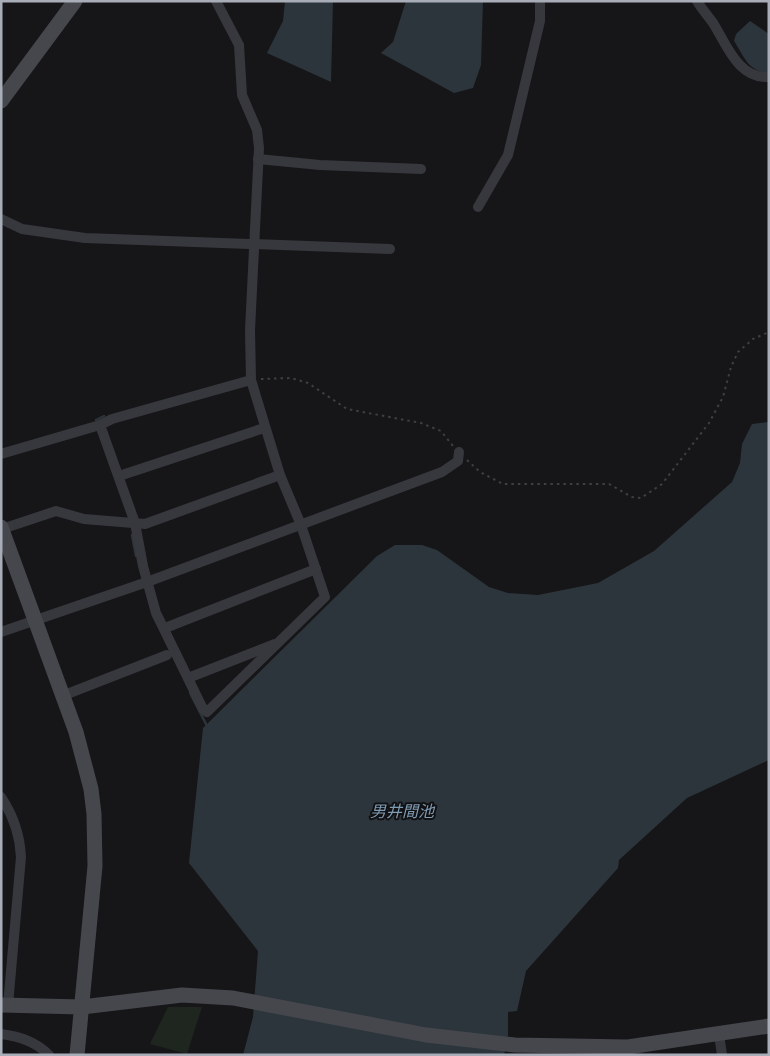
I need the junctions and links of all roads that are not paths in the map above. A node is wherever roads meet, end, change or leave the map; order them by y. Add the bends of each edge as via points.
1 (75, 1) edge
2 (216, 1) edge
3 (540, 1) edge
4 (697, 1) edge
5 (769, 77) edge
6 (1, 101) edge
7 (258, 159) junction
8 (421, 169) dead end
9 (478, 207) dead end
10 (1, 219) edge
11 (254, 245) junction
12 (390, 249) dead end
13 (251, 380) junction
14 (100, 425) junction
15 (264, 428) junction
16 (459, 452) road end
17 (1, 454) edge
18 (280, 475) junction
19 (119, 476) junction
20 (135, 523) junction
21 (301, 525) junction
22 (2, 528) edge
23 (316, 569) junction
24 (148, 582) junction
25 (36, 620) junction
26 (165, 628) junction
27 (1, 632) edge
28 (281, 642) junction
29 (167, 655) dead end
30 (188, 678) junction
31 (62, 696) junction
32 (1, 797) edge
33 (5, 1005) edge
34 (82, 1007) junction
35 (769, 1026) edge
36 (1, 1034) edge
37 (718, 1034) junction
38 (48, 1055) edge
39 (78, 1055) edge
40 (722, 1055) edge

1 - 6 street
2 - 7 street via 239,45 242,95 257,130
3 - 9 street via 540,21 508,155
4 - 5 street via 738,64 748,73 760,78
7 - 8 street
7 - 11 street
10 - 11 street via 22,230 85,238
11 - 12 street
11 - 13 street
13 - 14 street
13 - 15 street
14 - 17 street
14 - 19 street
15 - 18 street
15 - 19 street
16 - 21 street via 458,461 442,472
18 - 20 street via 145,524
18 - 21 street
19 - 20 street
20 - 22 street via 84,519 56,511
20 - 24 street
21 - 23 street
21 - 24 street
22 - 25 street
23 - 26 street
23 - 28 street via 325,597
24 - 25 street
24 - 26 street via 156,613
25 - 27 street
25 - 31 street
26 - 30 street
28 - 30 street
28 - 30 street via 207,712
29 - 31 street
31 - 34 street via 83,754 94,814 95,866
32 - 33 street via 16,826 21,857
33 - 34 street
34 - 37 street via 182,995 232,998 426,1035 515,1045 628,1047
34 - 39 street
35 - 37 street
36 - 38 street via 14,1035 32,1043
37 - 40 street

